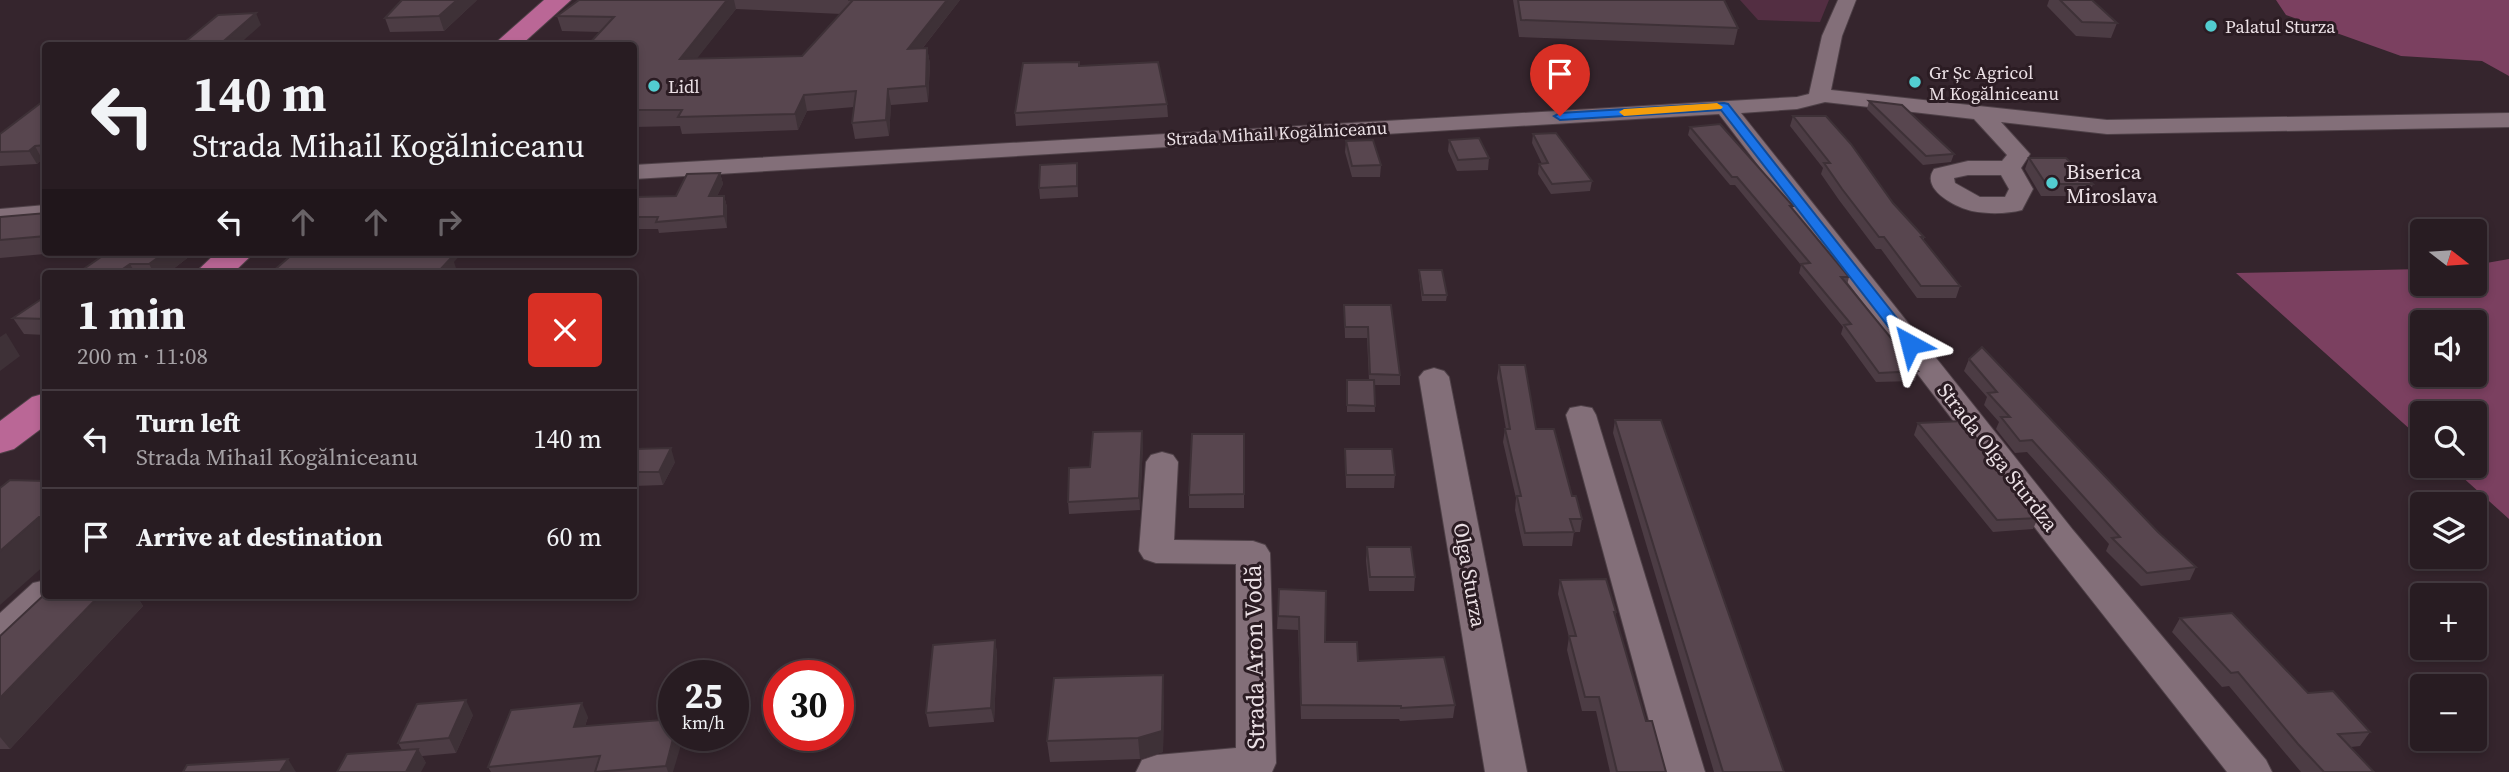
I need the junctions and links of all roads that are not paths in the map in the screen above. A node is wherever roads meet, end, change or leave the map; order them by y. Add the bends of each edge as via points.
1 (559, 0) edge
2 (1847, 0) edge
3 (510, 42) edge
4 (1819, 95) junction
5 (1724, 106) junction
6 (1980, 112) junction
7 (2509, 120) edge
8 (2009, 168) dead end
9 (637, 172) edge
10 (42, 212) edge
11 (0, 216) edge
12 (234, 256) edge
13 (216, 270) edge
14 (1434, 377) dead end
15 (42, 408) edge
16 (1581, 415) dead end
17 (0, 440) edge
18 (1162, 462) dead end
19 (42, 596) edge
20 (0, 635) edge
21 (1157, 772) edge
22 (1506, 772) edge
23 (1684, 772) edge
24 (2251, 772) edge

1 - 3 main road
2 - 4 street via 1832,36
4 - 5 street, Strada Mihail Kogălniceanu via 1797,103
4 - 6 street
5 - 9 street, Strada Mihail Kogălniceanu
5 - 24 street, Strada Olga Sturdza
6 - 7 street via 2108,127
6 - 8 street via 2019,154
10 - 11 street
12 - 13 main road
14 - 22 street, Olga Sturza
15 - 17 main road
16 - 23 street
18 - 21 street, Strada Aron Vodă via 1156,551 1254,552 1256,763
19 - 20 street

